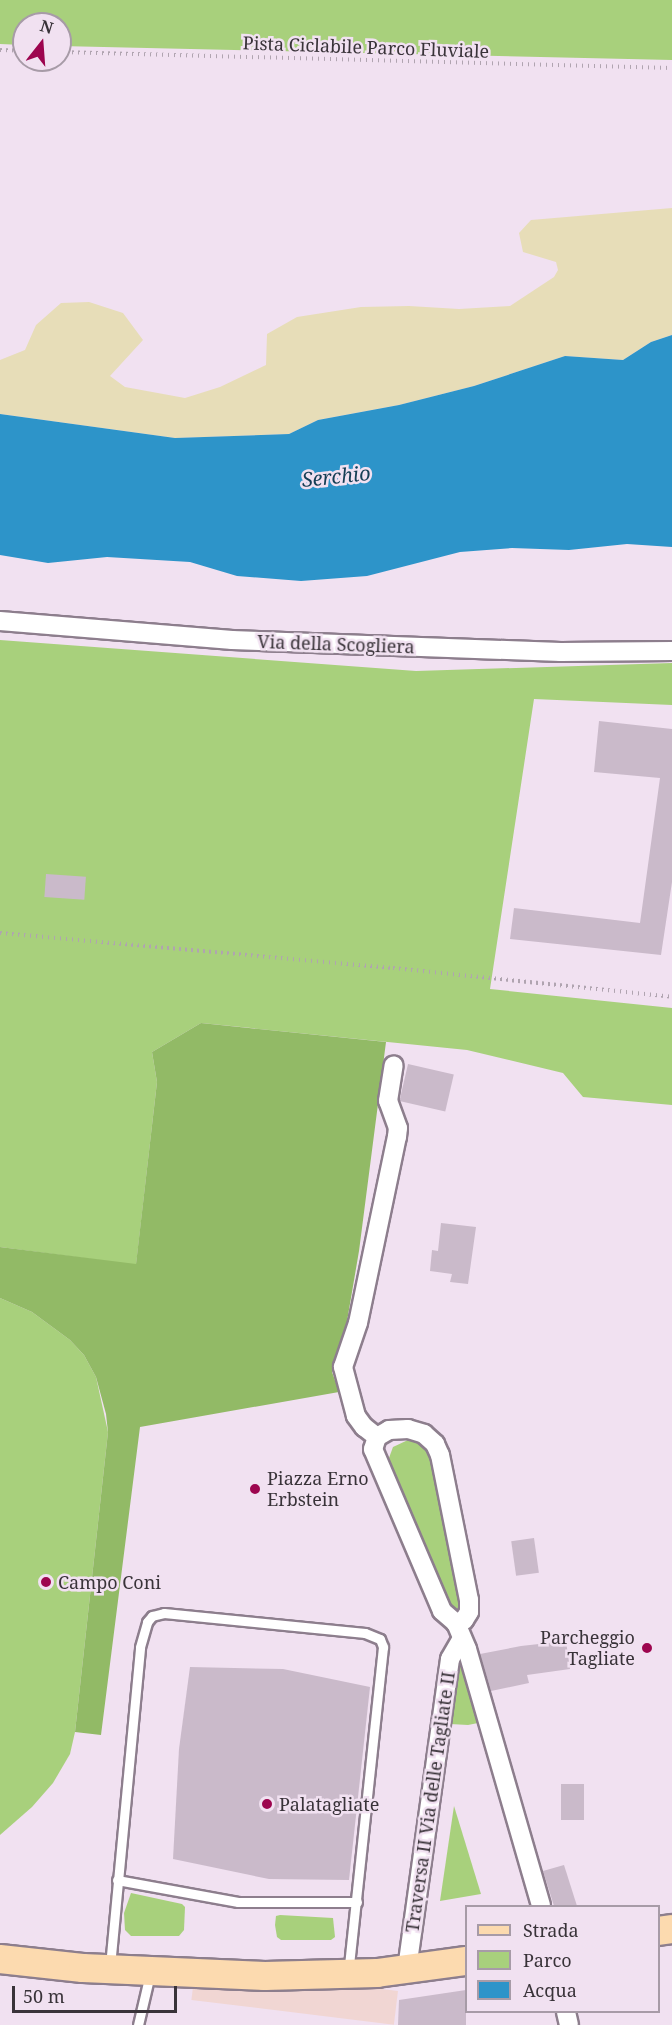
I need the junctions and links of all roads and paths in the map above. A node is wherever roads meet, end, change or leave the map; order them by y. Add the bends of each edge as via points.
1 (72, 52) edge
2 (672, 68) edge
3 (0, 621) edge
4 (672, 651) edge
5 (0, 933) edge
6 (672, 997) edge
7 (394, 1065) dead end
8 (377, 1437) junction
9 (459, 1631) junction
10 (117, 1880) junction
11 (357, 1902) junction
12 (541, 1905) edge
13 (14, 1960) edge
14 (465, 1961) edge
15 (407, 1969) junction
16 (110, 1970) junction
17 (150, 1972) junction
18 (0, 1973) edge
19 (348, 1974) junction
20 (138, 2025) edge

1 - 2 path, Pista Ciclabile Parco Fluviale
3 - 4 street, Via della Scogliera via 256,640 561,652
5 - 6 path
7 - 8 street via 388,1101 398,1128 397,1137 358,1323 343,1367 356,1416
8 - 9 street via 373,1449 442,1611
8 - 9 street, Traversa II Via delle Tagliate II via 389,1430 408,1429 424,1434 440,1455 469,1600 469,1612
9 - 12 street
9 - 15 street, Traversa II Via delle Tagliate II via 450,1659
10 - 11 lane via 238,1902
10 - 11 lane via 140,1647 147,1622 164,1613 365,1633 380,1639 383,1647
10 - 16 lane
11 - 19 lane
13 - 16 main road
13 - 18 street
14 - 15 main road
15 - 19 main road
16 - 17 main road
17 - 19 main road
17 - 20 lane

